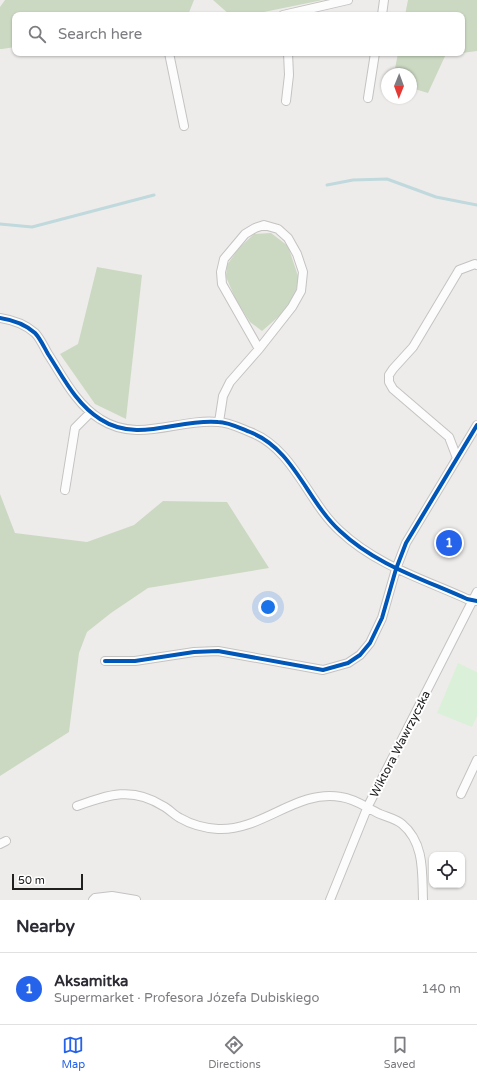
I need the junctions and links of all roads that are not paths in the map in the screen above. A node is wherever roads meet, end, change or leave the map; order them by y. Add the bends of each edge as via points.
1 (384, 0) edge
2 (346, 1) edge
3 (299, 12) edge
4 (382, 12) edge
5 (170, 56) edge
6 (288, 56) edge
7 (375, 56) edge
8 (368, 98) dead end
9 (286, 100) dead end
10 (184, 126) dead end
11 (477, 265) edge
12 (0, 318) edge
13 (259, 349) junction
14 (90, 413) junction
15 (219, 422) junction
16 (477, 425) edge
17 (457, 458) junction
18 (64, 490) dead end
19 (396, 569) junction
20 (477, 592) edge
21 (475, 600) edge
22 (105, 661) dead end
23 (477, 760) edge
24 (461, 794) dead end
25 (76, 806) dead end
26 (368, 806) junction
27 (93, 900) edge
28 (136, 900) edge
29 (330, 900) edge
30 (423, 900) edge

1 - 4 street
2 - 3 street
5 - 10 street
6 - 9 street
7 - 8 street
11 - 17 street via 459,270 413,347 389,375 393,389 449,437
12 - 14 street via 19,322 36,334 72,392
13 - 13 street via 222,284 221,272 224,259 245,234 264,225 278,229 288,238 303,272 301,291 292,307
13 - 15 street via 230,382 223,396
14 - 15 street via 102,421 125,429 157,430 199,422
14 - 18 street via 75,428
15 - 19 street via 251,432 268,441 284,457 338,530 354,544
16 - 17 street
17 - 19 street via 406,543
19 - 21 street
19 - 22 street via 382,618 370,643 360,655 338,667 323,670 218,651 135,661
20 - 21 street, Wiktora Wawrzyczka
21 - 26 street, Wiktora Wawrzyczka
23 - 24 street
25 - 26 street via 105,796 145,796 180,818 203,828 225,829 246,826 305,800 324,796 342,797
26 - 29 street, Wiktora Wawrzyczka
26 - 30 street via 401,824 412,835 422,865
27 - 28 street via 112,896

